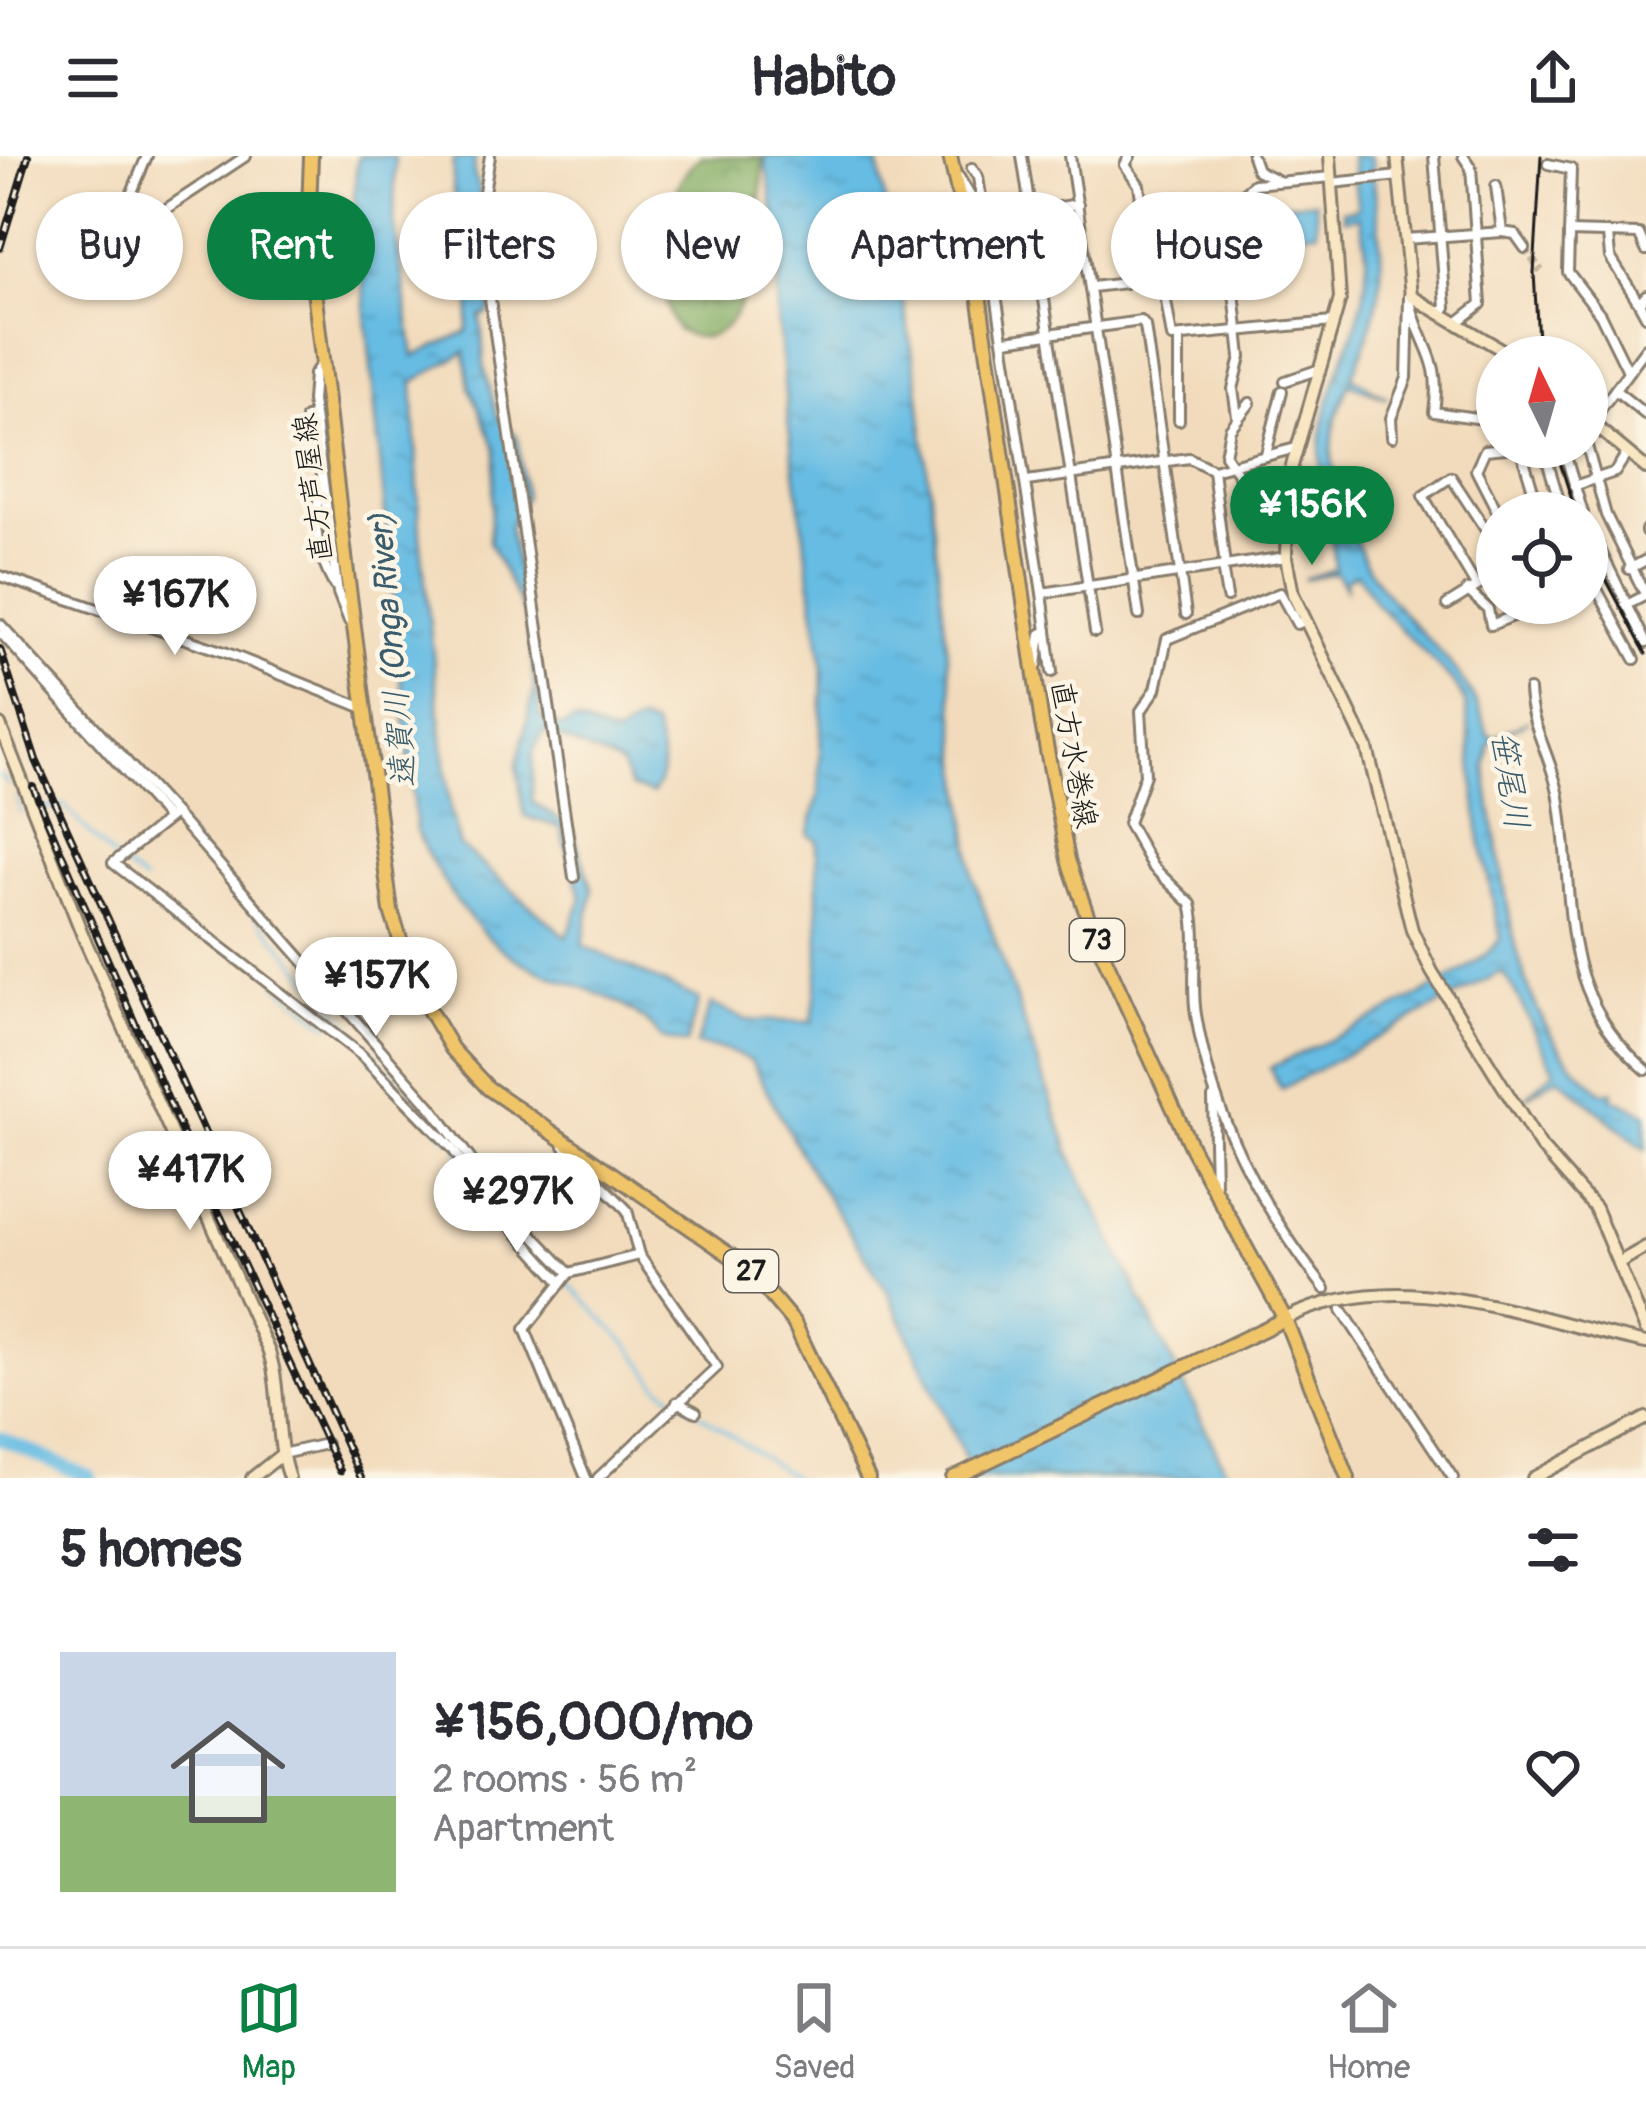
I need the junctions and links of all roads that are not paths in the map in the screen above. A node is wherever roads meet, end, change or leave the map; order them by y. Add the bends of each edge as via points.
1 (147, 156) edge
2 (246, 156) edge
3 (311, 156) edge
4 (490, 156) edge
5 (1022, 156) edge
6 (1070, 156) edge
7 (1130, 156) edge
8 (1252, 156) edge
9 (1330, 156) edge
10 (1397, 156) edge
11 (1434, 156) edge
12 (1463, 156) edge
13 (951, 159) edge
14 (1548, 164) dead end
15 (972, 168) dead end
16 (1396, 177) junction
17 (1335, 180) junction
18 (1277, 182) junction
19 (1496, 186) dead end
20 (970, 192) edge
21 (979, 192) edge
22 (1028, 192) edge
23 (1076, 192) edge
24 (1140, 192) edge
25 (1245, 192) edge
26 (1502, 232) junction
27 (1569, 232) junction
28 (1478, 233) junction
29 (1608, 235) junction
30 (1441, 236) junction
31 (1404, 239) junction
32 (1525, 248) tunnel mouth
33 (1646, 250) edge
34 (1087, 257) edge
35 (1111, 285) edge
36 (1092, 287) junction
37 (1409, 292) junction
38 (1642, 299) edge
39 (999, 300) edge
40 (1046, 300) edge
41 (1165, 300) edge
42 (1235, 300) edge
43 (1440, 315) junction
44 (1646, 316) edge
45 (1334, 322) junction
46 (1457, 323) junction
47 (1099, 328) junction
48 (1238, 330) junction
49 (1051, 334) junction
50 (1479, 336) edge
51 (1179, 338) junction
52 (1006, 340) junction
53 (1644, 355) edge
54 (322, 363) junction
55 (1320, 369) junction
56 (1628, 371) junction
57 (1615, 390) junction
58 (1608, 398) edge
59 (1250, 403) dead end
60 (1646, 415) edge
61 (1237, 416) junction
62 (1476, 418) edge
63 (1179, 419) dead end
64 (1392, 437) dead end
65 (1608, 437) edge
66 (1296, 448) junction
67 (1627, 453) junction
68 (1266, 454) junction
69 (1164, 461) junction
70 (1229, 464) junction
71 (1548, 468) edge
72 (1569, 468) edge
73 (1594, 468) edge
74 (1646, 468) edge
75 (1118, 469) junction
76 (1214, 470) junction
77 (1072, 474) junction
78 (1597, 478) junction
79 (1027, 481) junction
80 (1574, 486) junction
81 (1553, 488) junction
82 (1544, 492) edge
83 (1555, 492) edge
84 (1576, 492) edge
85 (1252, 494) dead end
86 (1476, 516) edge
87 (1286, 557) junction
88 (1646, 560) edge
89 (1224, 566) junction
90 (1629, 569) junction
91 (1608, 570) edge
92 (1181, 572) junction
93 (0, 576) edge
94 (1134, 580) junction
95 (1476, 584) edge
96 (1088, 586) junction
97 (1471, 587) junction
98 (1042, 592) junction
99 (1476, 593) edge
100 (1646, 595) edge
101 (1227, 597) dead end
102 (1447, 605) dead end
103 (1624, 606) junction
104 (1186, 614) dead end
105 (1139, 615) dead end
106 (1608, 615) edge
107 (1304, 621) junction
108 (355, 626) junction
109 (1, 629) edge
110 (1047, 631) junction
111 (1095, 632) dead end
112 (1646, 643) edge
113 (1635, 659) dead end
114 (1034, 672) junction
115 (1052, 672) dead end
116 (1529, 690) dead end
117 (366, 708) junction
118 (0, 725) edge
119 (574, 878) dead end
120 (1646, 1070) edge
121 (1214, 1090) junction
122 (555, 1137) junction
123 (480, 1172) dead end
124 (1216, 1190) junction
125 (1646, 1246) edge
126 (639, 1255) junction
127 (1618, 1263) junction
128 (565, 1278) junction
129 (1325, 1289) dead end
130 (1342, 1310) dead end
131 (1281, 1320) junction
132 (1646, 1330) edge
133 (1646, 1343) edge
134 (680, 1399) junction
135 (696, 1412) dead end
136 (1646, 1418) edge
137 (326, 1444) dead end
138 (281, 1455) junction
139 (1347, 1474) edge
140 (252, 1478) edge
141 (290, 1478) edge
142 (586, 1478) edge
143 (598, 1478) edge
144 (868, 1478) edge
145 (953, 1478) edge
146 (1454, 1478) edge
147 (1533, 1478) edge

1 - 2 street via 110,246
3 - 54 main road, 直方芦屋線 / 27 via 308,238
4 - 119 street via 484,264
5 - 22 street
6 - 23 street
7 - 24 street via 1125,165
8 - 18 street via 1257,170
9 - 17 street
10 - 16 street
11 - 30 street
12 - 28 street
13 - 20 street
13 - 114 main road, 直方水巻線 / 73 via 975,267
14 - 27 street via 1571,170
15 - 21 street
16 - 17 street
16 - 31 street
17 - 18 street
17 - 45 street via 1341,273
18 - 25 street
19 - 26 street
26 - 28 street
26 - 32 street
27 - 29 street
27 - 56 street via 1568,272
28 - 30 street
28 - 46 street via 1481,304
29 - 33 street via 1639,234
29 - 38 street via 1610,257
30 - 31 street
30 - 43 street
31 - 37 street
34 - 36 street
35 - 36 street
36 - 47 street
37 - 43 street
37 - 62 street via 1440,376 1434,412
37 - 64 street via 1407,378
38 - 44 street
39 - 52 street
40 - 49 street
41 - 51 street via 1172,338
42 - 48 street
43 - 46 street
45 - 48 street
45 - 55 street
46 - 50 street
47 - 49 street
47 - 69 street via 1145,326
47 - 75 street
48 - 51 street
48 - 61 street
49 - 52 street
49 - 77 street
51 - 63 street
52 - 79 street
53 - 56 street
54 - 108 main road, 直方芦屋線 / 27
54 - 108 street via 314,374 317,446 338,591
55 - 66 street
55 - 68 street via 1284,386
56 - 57 street
57 - 58 street
57 - 60 street
59 - 61 street
61 - 70 street via 1226,444
65 - 67 street
66 - 68 street
66 - 87 street
67 - 74 street
67 - 78 street via 1615,472
68 - 70 street
69 - 75 street
69 - 76 street via 1189,458
69 - 92 street
70 - 76 street
70 - 85 street
71 - 81 street
72 - 80 street
73 - 78 street
75 - 77 street
75 - 94 street
76 - 89 street
77 - 79 street
77 - 96 street
78 - 80 street
78 - 90 street
79 - 98 street
80 - 84 street
81 - 82 street
81 - 83 street
86 - 97 street via 1451,477 1423,496
87 - 89 street
87 - 107 street
88 - 90 street
89 - 92 street
89 - 101 street
90 - 100 street
91 - 103 street
92 - 94 street
92 - 104 street
93 - 117 street
94 - 96 street
94 - 105 street
95 - 97 street
96 - 98 street
96 - 111 street
97 - 99 street
97 - 102 street
98 - 110 street
100 - 103 street
103 - 112 street
106 - 113 street
107 - 121 street via 1297,624 1280,593 1167,639 1156,689 1141,711 1145,775 1129,831 1191,904 1195,1013
107 - 127 street via 1367,748 1412,930 1432,973 1541,1147 1594,1208
108 - 117 main road, 直方芦屋線 / 27
109 - 123 street via 175,814
109 - 128 street via 170,818 116,859 361,1055
110 - 114 street
110 - 115 street
114 - 124 main road, 直方水巻線 / 73 via 1064,840 1093,932
116 - 120 street via 1559,795 1570,936 1582,982 1601,1022
117 - 122 main road, 直方芦屋線 / 27 via 392,911 415,986 471,1071
118 - 138 street via 53,866 269,1352
121 - 124 street
121 - 129 street via 1226,1134 1284,1239
122 - 126 street via 627,1210
122 - 144 main road, 直方芦屋線 / 27 via 747,1267 794,1323
124 - 131 main road, 直方水巻線 / 73
125 - 127 street
126 - 128 street
126 - 134 street via 717,1367
127 - 132 street
128 - 142 street via 524,1335
130 - 146 street
131 - 133 street via 1345,1296 1405,1290
131 - 139 main road, 直方水巻線 / 73
131 - 145 main road
134 - 135 street
134 - 143 street
136 - 147 street
137 - 138 street
138 - 140 street
138 - 141 street

